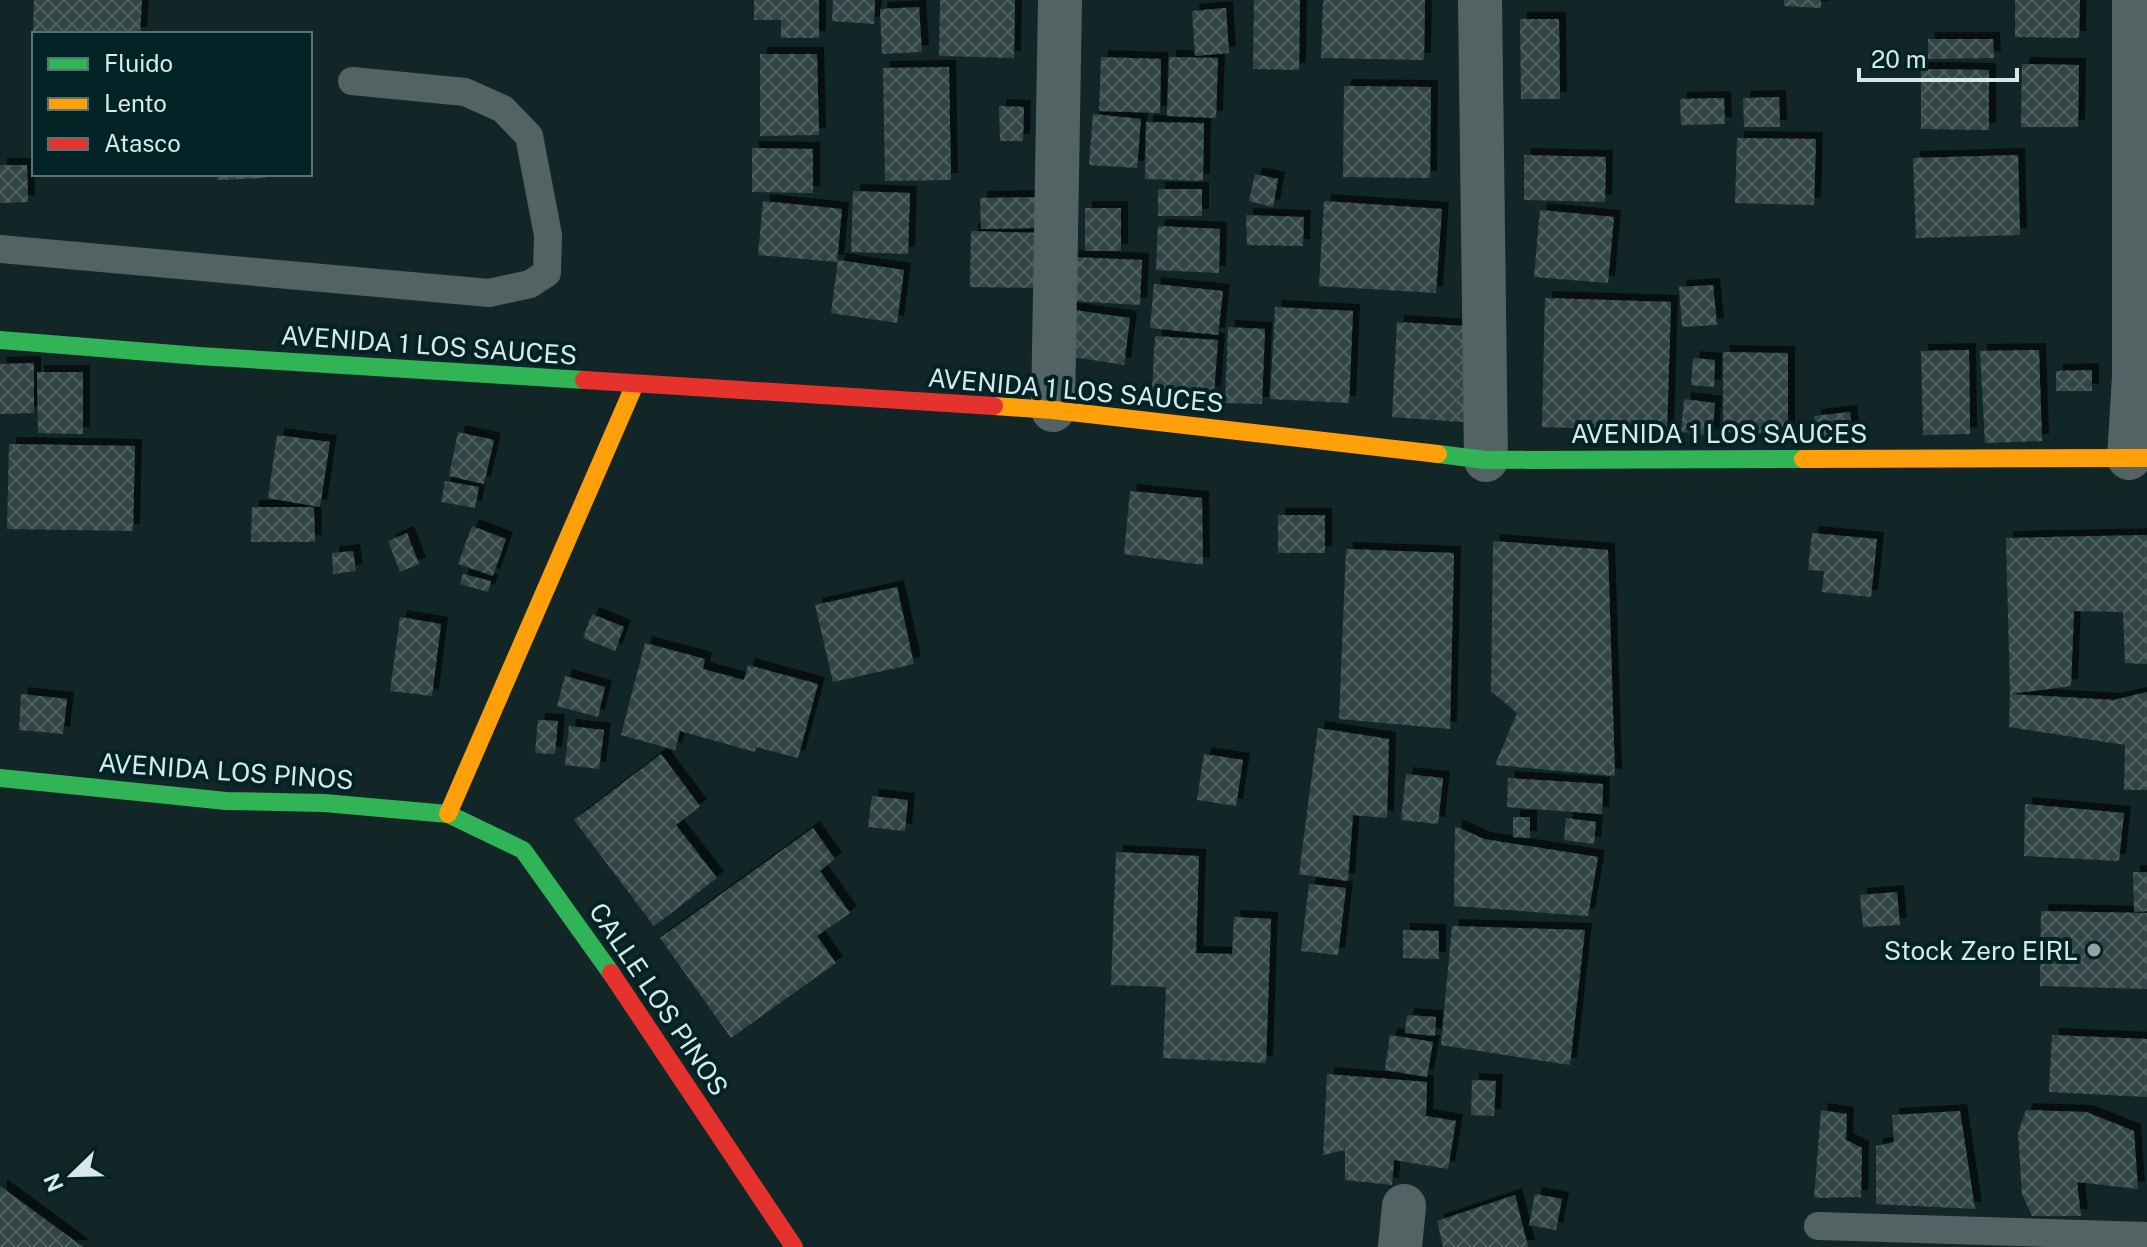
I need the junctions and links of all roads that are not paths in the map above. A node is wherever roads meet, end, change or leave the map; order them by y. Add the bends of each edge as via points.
1 (1060, 0) edge
2 (1480, 0) edge
3 (2134, 0) edge
4 (352, 81) dead end
5 (0, 249) edge
6 (0, 340) edge
7 (635, 384) junction
8 (1053, 410) junction
9 (2138, 458) edge
10 (1486, 460) junction
11 (0, 778) edge
12 (448, 814) junction
13 (1818, 1226) dead end
14 (2147, 1236) edge
15 (794, 1247) edge

1 - 8 street
2 - 10 street
3 - 9 street
4 - 5 lane via 465,92 503,109 529,136 548,235 547,273 530,284 489,293
6 - 7 street, AVENIDA 1 LOS SAUCES
7 - 8 street, AVENIDA 1 LOS SAUCES
7 - 12 street
8 - 10 street, AVENIDA 1 LOS SAUCES
9 - 10 street, AVENIDA 1 LOS SAUCES
11 - 12 street, AVENIDA LOS PINOS via 226,801
12 - 15 street, CALLE LOS PINOS via 523,850
13 - 14 lane

